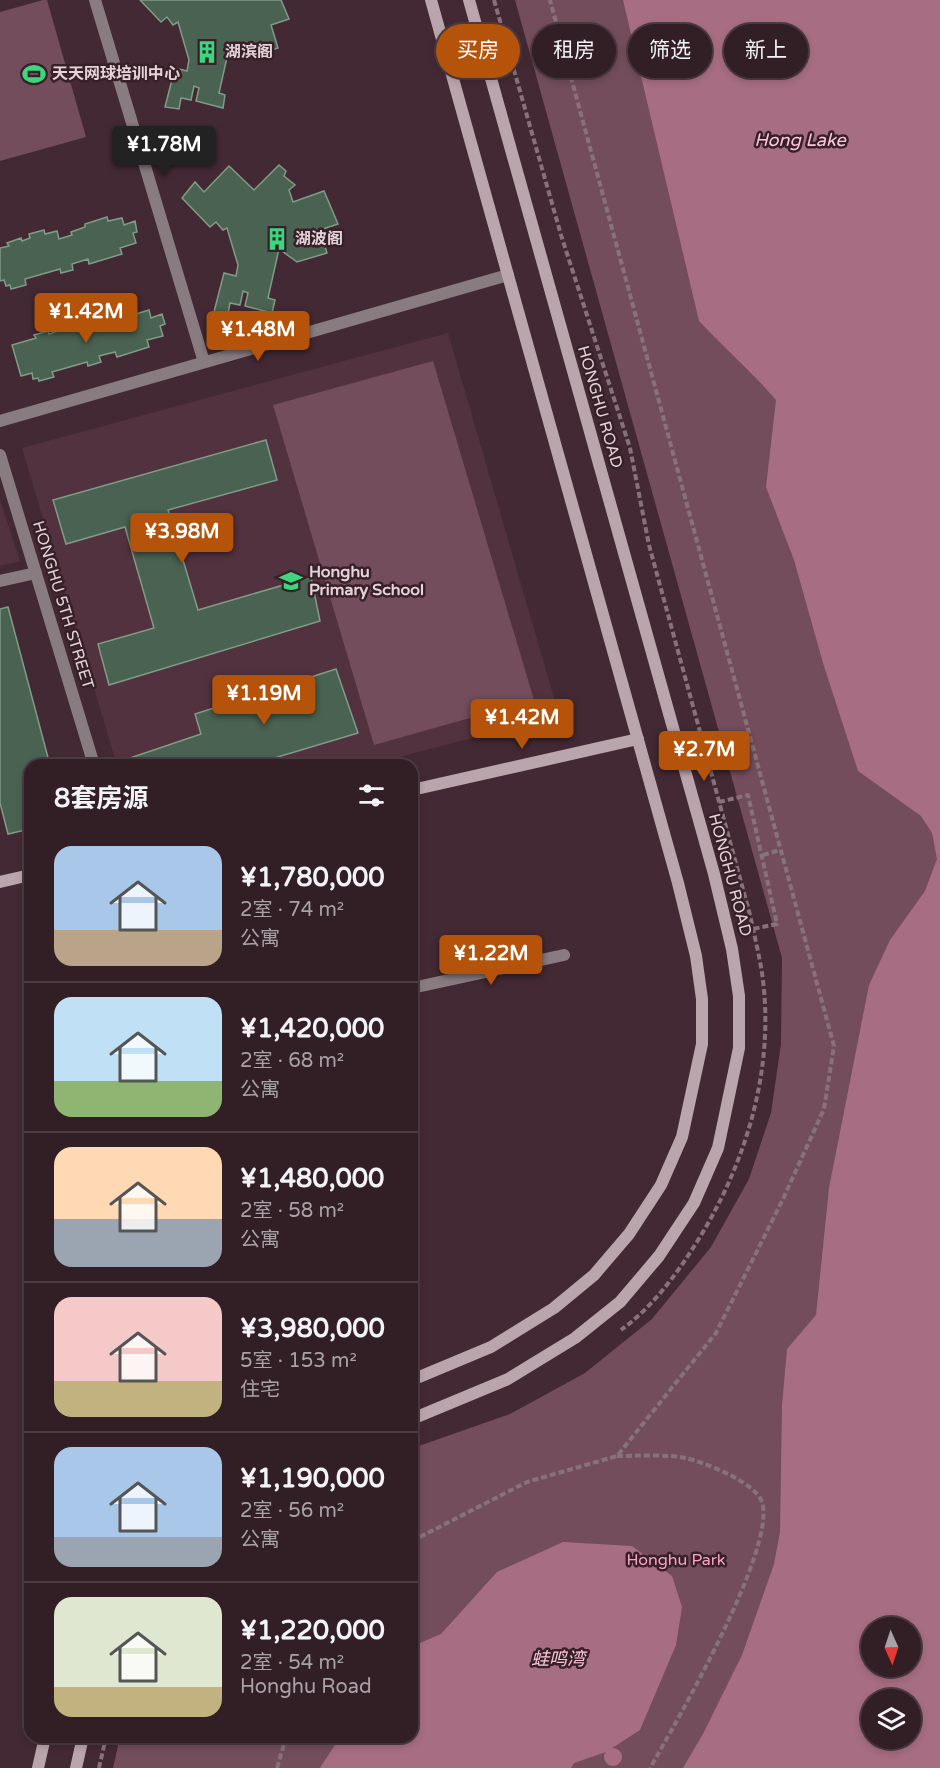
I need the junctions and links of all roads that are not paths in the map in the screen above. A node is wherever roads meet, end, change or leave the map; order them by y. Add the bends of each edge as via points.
1 (95, 0) edge
2 (431, 0) edge
3 (470, 0) edge
4 (508, 275) junction
5 (204, 362) junction
6 (0, 421) edge
7 (0, 455) edge
8 (36, 573) junction
9 (0, 581) edge
10 (638, 739) junction
11 (92, 759) edge
12 (418, 789) edge
13 (24, 876) edge
14 (0, 882) edge
15 (564, 955) dead end
16 (418, 987) edge
17 (418, 1377) edge
18 (418, 1416) edge
19 (44, 1743) edge
20 (82, 1743) edge
21 (38, 1768) edge
22 (76, 1768) edge

1 - 5 street
2 - 4 street
3 - 18 street, HONGHU ROAD via 714,874 739,996 739,1048 718,1148 694,1203 659,1256 620,1302 575,1338 508,1379
4 - 5 street
4 - 10 street
5 - 6 street
7 - 8 street, HONGHU 5TH STREET
8 - 9 street
8 - 11 street, HONGHU 5TH STREET
10 - 12 street
10 - 17 street via 696,956 702,999 702,1044 682,1137 661,1185 629,1234 594,1275 554,1308 491,1347
13 - 14 street
15 - 16 street
19 - 21 street
20 - 22 street

